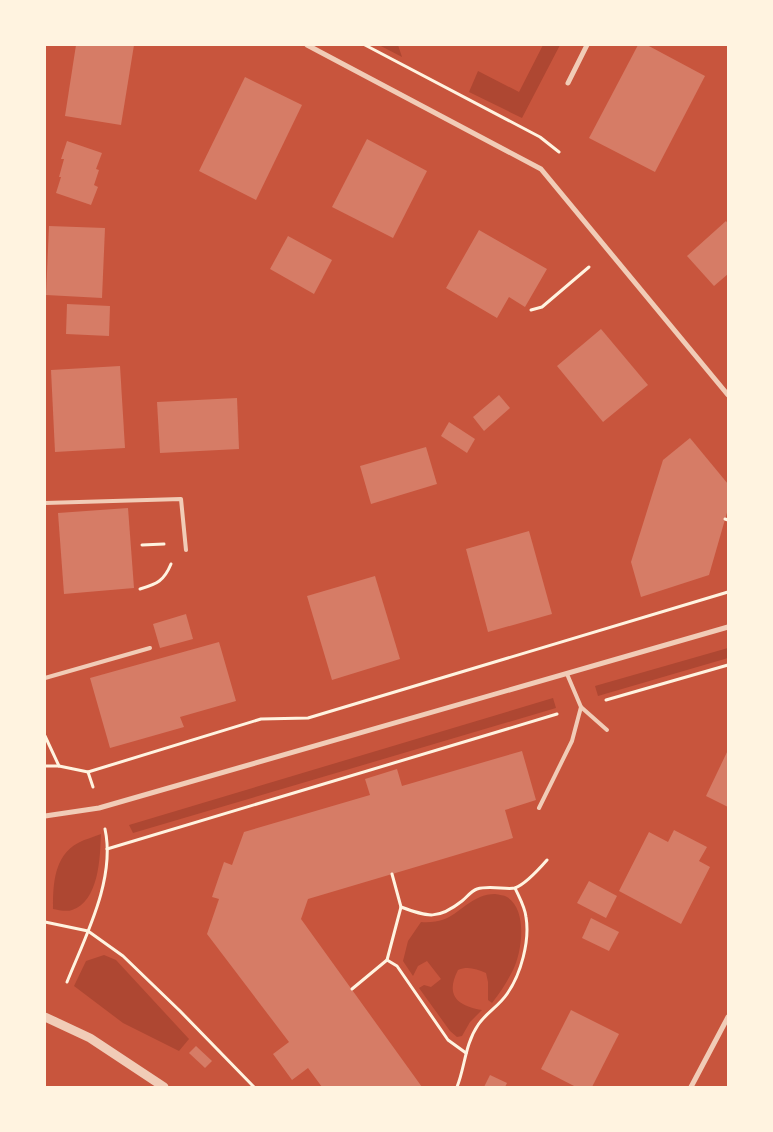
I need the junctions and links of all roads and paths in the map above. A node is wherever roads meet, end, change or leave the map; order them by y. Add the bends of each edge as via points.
1 (307, 45) edge
2 (587, 45) edge
3 (568, 82) dead end
4 (589, 268) dead end
5 (531, 310) dead end
6 (728, 395) edge
7 (45, 503) edge
8 (186, 550) joint
9 (140, 589) dead end
10 (728, 592) edge
11 (728, 627) edge
12 (150, 648) dead end
13 (728, 665) edge
14 (567, 674) junction
15 (45, 678) edge
16 (581, 707) junction
17 (607, 730) dead end
18 (45, 736) edge
19 (45, 766) edge
20 (59, 766) junction
21 (88, 772) junction
22 (94, 790) dead end
23 (539, 808) dead end
24 (45, 816) edge
25 (106, 832) dead end
26 (107, 849) junction
27 (547, 860) dead end
28 (392, 874) dead end
29 (515, 888) junction
30 (401, 907) junction
31 (45, 922) edge
32 (88, 931) junction
33 (387, 960) junction
34 (67, 982) dead end
35 (352, 989) dead end
36 (45, 1017) edge
37 (728, 1017) edge
38 (466, 1052) junction
39 (164, 1087) edge
40 (254, 1087) edge
41 (457, 1087) edge
42 (691, 1087) edge

1 - 6 street via 541,169
2 - 3 street
4 - 5 path via 542,307
7 - 8 lane via 181,499
8 - 9 path via 173,558 168,572 157,584
10 - 21 path via 308,718 261,719
11 - 14 street
12 - 15 lane
13 - 16 path
14 - 16 lane
14 - 24 street via 99,808
16 - 17 lane
16 - 23 lane via 572,741
16 - 26 path
18 - 20 path
19 - 20 path
20 - 21 path
21 - 22 path
25 - 26 path
26 - 32 path via 98,904
27 - 29 path
28 - 30 path
29 - 30 path via 494,886 476,890 451,909 428,916
29 - 38 path via 526,916 523,956 516,979 501,1002 479,1023
30 - 33 path
31 - 32 path
32 - 34 path
32 - 40 path via 123,956
33 - 35 path
33 - 38 path via 397,966 448,1040
36 - 39 street via 90,1038
37 - 42 street
38 - 41 path

